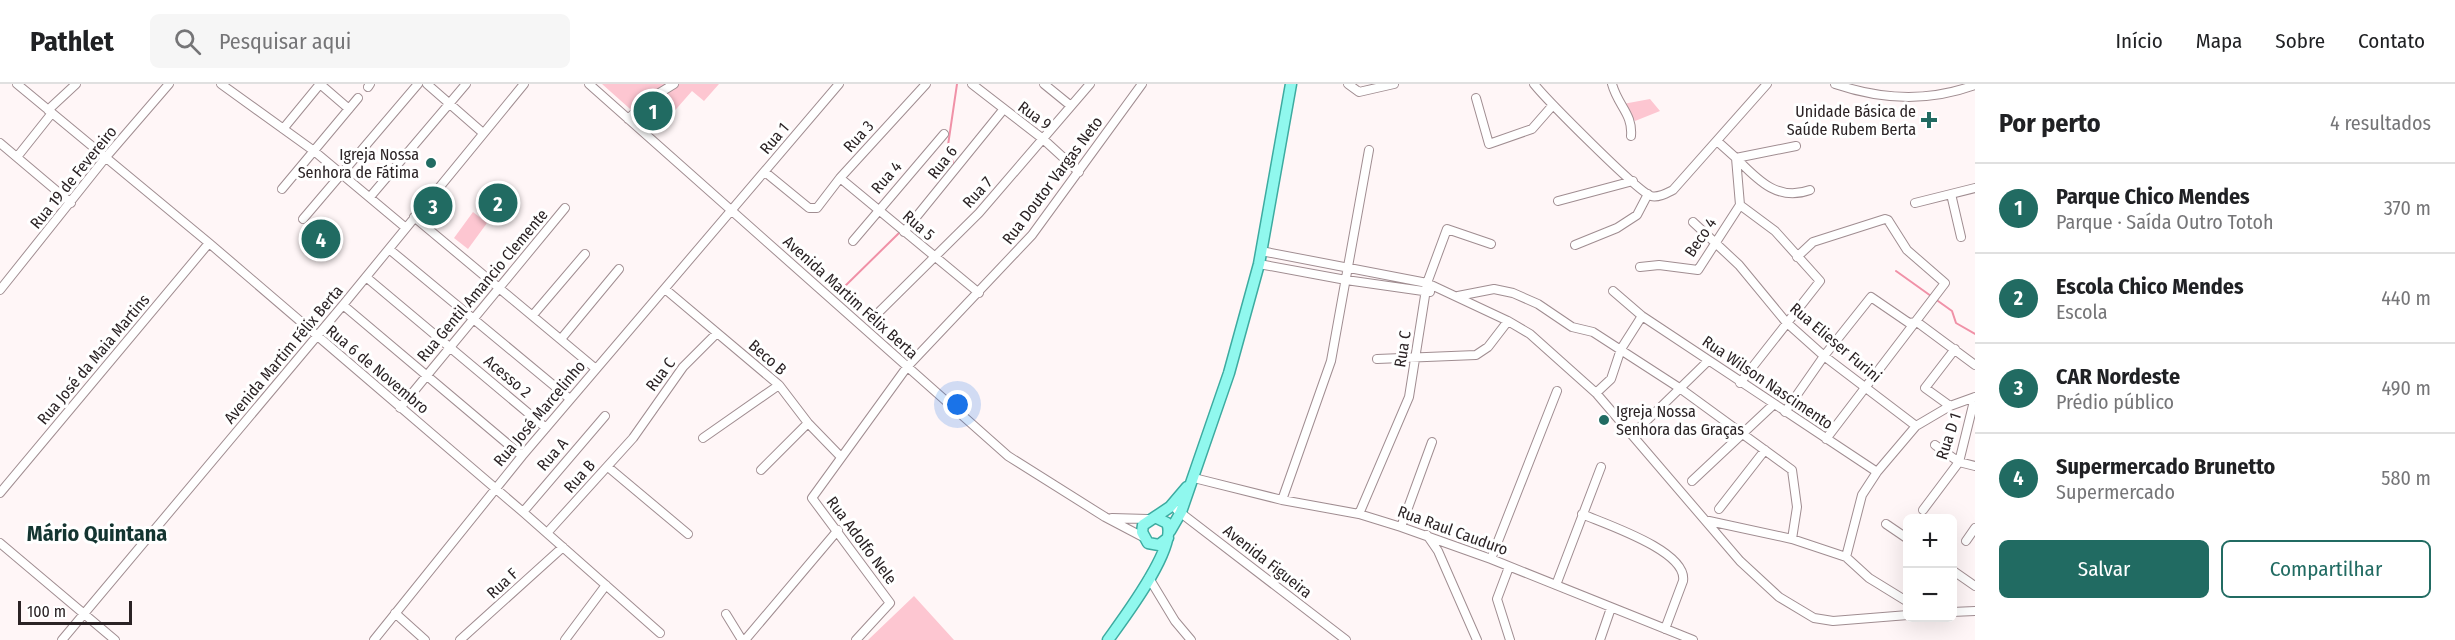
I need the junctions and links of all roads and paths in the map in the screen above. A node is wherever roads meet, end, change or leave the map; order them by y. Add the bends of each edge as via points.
1 (18, 84) edge
2 (76, 84) edge
3 (169, 84) edge
4 (221, 84) edge
5 (320, 84) edge
6 (418, 84) edge
7 (427, 84) edge
8 (466, 84) edge
9 (524, 84) edge
10 (589, 84) edge
11 (674, 84) edge
12 (838, 84) edge
13 (926, 84) edge
14 (1044, 84) edge
15 (1090, 84) edge
16 (1142, 84) edge
17 (1291, 84) edge
18 (1348, 84) edge
19 (1394, 84) edge
20 (1534, 84) edge
21 (1612, 84) edge
22 (1767, 84) edge
23 (1835, 84) edge
24 (1975, 85) edge
25 (978, 86) edge
26 (358, 98) dead end
27 (1476, 98) dead end
28 (450, 104) junction
29 (1553, 105) junction
30 (1071, 106) junction
31 (349, 109) junction
32 (1003, 110) junction
33 (50, 111) junction
34 (628, 119) junction
35 (283, 129) junction
36 (483, 133) junction
37 (944, 134) dead end
38 (1631, 136) dead end
39 (1043, 139) junction
40 (1717, 141) junction
41 (0, 143) edge
42 (1796, 146) dead end
43 (1370, 150) dead end
44 (314, 151) junction
45 (16, 157) junction
46 (106, 157) junction
47 (1736, 158) junction
48 (765, 172) junction
49 (1079, 172) junction
50 (342, 173) junction
51 (840, 178) junction
52 (1633, 181) junction
53 (1975, 188) edge
54 (282, 189) dead end
55 (1810, 190) dead end
56 (1648, 194) junction
57 (1951, 194) junction
58 (370, 197) junction
59 (1558, 201) dead end
60 (71, 202) junction
61 (1915, 203) dead end
62 (1740, 205) junction
63 (565, 208) dead end
64 (878, 209) junction
65 (732, 210) junction
66 (414, 218) junction
67 (303, 219) dead end
68 (1693, 222) dead end
69 (406, 228) junction
70 (904, 232) junction
71 (1961, 237) dead end
72 (1715, 240) junction
73 (853, 241) dead end
74 (209, 243) junction
75 (1491, 244) dead end
76 (1575, 245) dead end
77 (389, 249) junction
78 (1261, 251) junction
79 (585, 254) dead end
80 (933, 257) junction
81 (1797, 257) junction
82 (1258, 264) junction
83 (1640, 267) dead end
84 (1348, 268) junction
85 (619, 269) dead end
86 (366, 277) junction
87 (1346, 280) junction
88 (2, 284) edge
89 (500, 288) junction
90 (1426, 288) junction
91 (665, 289) junction
92 (1613, 291) dead end
93 (979, 293) junction
94 (1457, 296) junction
95 (343, 305) junction
96 (879, 312) dead end
97 (533, 315) junction
98 (1642, 316) junction
99 (473, 320) junction
100 (1509, 321) junction
101 (1786, 322) junction
102 (1917, 322) junction
103 (717, 333) junction
104 (317, 337) junction
105 (561, 339) junction
106 (451, 347) junction
107 (1621, 349) junction
108 (1955, 350) junction
109 (1824, 356) junction
110 (1416, 358) junction
111 (1377, 359) dead end
112 (1708, 362) junction
113 (1975, 365) edge
114 (907, 367) junction
115 (596, 369) junction
116 (427, 375) junction
117 (1740, 383) junction
118 (779, 385) junction
119 (1866, 387) junction
120 (1682, 389) junction
121 (1557, 391) dead end
122 (1596, 393) junction
123 (1975, 398) edge
124 (570, 399) junction
125 (1773, 405) junction
126 (1950, 406) junction
127 (400, 408) junction
128 (1785, 412) junction
129 (605, 416) dead end
130 (808, 423) junction
131 (1916, 426) junction
132 (546, 428) junction
133 (1742, 433) junction
134 (1632, 435) junction
135 (633, 438) joint
136 (703, 438) dead end
137 (1826, 439) junction
138 (1432, 442) dead end
139 (1935, 445) dead end
140 (1765, 450) junction
141 (522, 456) junction
142 (841, 457) junction
143 (1959, 462) junction
144 (1975, 466) edge
145 (608, 467) junction
146 (1601, 467) dead end
147 (761, 470) dead end
148 (1877, 472) junction
149 (1193, 479) junction
150 (1692, 481) dead end
151 (496, 489) junction
152 (0, 494) edge
153 (1282, 500) junction
154 (1170, 507) junction
155 (1719, 509) dead end
156 (1923, 510) dead end
157 (523, 512) junction
158 (1181, 512) junction
159 (1359, 514) junction
160 (1582, 514) junction
161 (1105, 517) junction
162 (1151, 518) junction
163 (1708, 521) junction
164 (1886, 524) dead end
165 (1401, 527) junction
166 (1975, 528) edge
167 (838, 530) junction
168 (547, 533) junction
169 (688, 534) dead end
170 (1169, 534) junction
171 (1427, 535) junction
172 (1903, 536) edge
173 (1792, 539) junction
174 (1441, 540) junction
175 (1147, 541) junction
176 (1966, 541) dead end
177 (0, 543) edge
178 (563, 547) junction
179 (1438, 551) junction
180 (1846, 557) junction
181 (1491, 559) junction
182 (1509, 567) junction
183 (1957, 573) edge
184 (1150, 576) junction
185 (606, 585) junction
186 (1556, 585) junction
187 (1975, 586) edge
188 (1903, 599) edge
189 (1611, 608) junction
190 (1975, 611) edge
191 (1957, 612) edge
192 (395, 613) junction
193 (84, 614) junction
194 (726, 614) dead end
195 (1903, 615) edge
196 (1665, 629) junction
197 (660, 633) dead end
198 (1677, 637) edge
199 (62, 640) edge
200 (115, 640) edge
201 (374, 640) edge
202 (425, 640) edge
203 (460, 640) edge
204 (565, 640) edge
205 (743, 640) edge
206 (856, 640) edge
207 (1108, 640) edge
208 (1191, 640) edge
209 (1346, 640) edge
210 (1477, 640) edge
211 (1510, 640) edge
212 (1600, 640) edge
213 (1693, 640) edge

1 - 33 street, Rua 6 de Novembro
2 - 33 street
3 - 46 street, Rua 19 de Fevereiro
4 - 35 street
5 - 31 street
5 - 35 street
6 - 50 street
7 - 28 street
8 - 28 street
9 - 36 street, Avenida Martim Félix Berta
10 - 34 street, Avenida Martim Félix Berta
11 - 34 street via 648,100
12 - 48 street, Rua 1
13 - 51 street, Rua 3
14 - 30 street
15 - 30 street, Rua 7
16 - 49 street, Rua Doutor Vargas Neto
17 - 78 main road
18 - 19 street via 1359,92
20 - 29 street
21 - 38 street via 1618,102 1632,121
22 - 40 street
23 - 24 street via 1862,92 1921,97 1947,95
25 - 32 street, Rua 9
26 - 31 street
27 - 29 street via 1489,144 1532,129
28 - 36 street
28 - 58 street
29 - 52 street
30 - 39 street, Rua 7
31 - 44 street
32 - 39 street, Rua 9
32 - 70 street, Rua 6
33 - 45 street
33 - 46 street, Rua 6 de Novembro
34 - 65 street, Avenida Martim Félix Berta
35 - 44 street
36 - 66 street, Avenida Martim Félix Berta
37 - 64 street, Rua 4
39 - 49 street, Rua 9
39 - 80 street, Rua 7 via 979,213
40 - 47 street
40 - 56 street via 1673,190 1657,196
41 - 45 street
42 - 47 street
43 - 84 street
44 - 50 street
44 - 54 street
45 - 60 street
46 - 60 street, Rua 19 de Fevereiro
46 - 74 street, Rua 6 de Novembro
47 - 55 street via 1764,185 1787,194
47 - 62 street
48 - 51 street, Rua 3 via 812,209 817,208
48 - 65 street, Rua 1
49 - 93 street, Rua Doutor Vargas Neto via 1032,235
50 - 58 street
50 - 67 street
51 - 64 street, Rua 5
52 - 56 street
52 - 59 street
53 - 57 street
56 - 76 street via 1637,215
57 - 61 street
57 - 71 street
58 - 69 street
60 - 88 street, Rua 19 de Fevereiro
62 - 72 street, Beco 4
62 - 81 street via 1775,231
63 - 89 street, Rua Gentil Amancio Clemente
64 - 70 street, Rua 5
64 - 73 street, Rua 4
65 - 91 street, Rua José Marcelinho
65 - 114 street, Avenida Martim Félix Berta
66 - 69 street, Avenida Martim Félix Berta
66 - 89 street
68 - 72 street, Rua Elieser Furini
69 - 77 street, Avenida Martim Félix Berta
70 - 80 street, Rua 5
72 - 83 street, Beco 4 via 1698,270
72 - 101 street, Rua Elieser Furini
74 - 104 street, Rua 6 de Novembro
74 - 152 street, Rua José da Maia Martins
75 - 90 street, Rua C via 1447,229
77 - 86 street, Avenida Martim Félix Berta
77 - 99 street
78 - 82 main road
78 - 84 street
79 - 97 street
80 - 93 street, Rua 5
80 - 96 street, Rua 7
81 - 101 street via 1820,281
81 - 102 street via 1814,243 1888,220 1907,250 1945,283
82 - 87 street
82 - 149 main road via 1229,373
84 - 87 street
84 - 90 street
85 - 105 street
86 - 95 street, Avenida Martim Félix Berta
86 - 106 street, Acesso 2
87 - 90 street
87 - 153 street via 1331,361
89 - 97 street
89 - 99 street, Rua Gentil Amancio Clemente
90 - 94 street
90 - 110 street, Rua C
91 - 103 street, Beco B
91 - 115 street, Rua José Marcelinho
92 - 98 street, Rua Wilson Nascimento
93 - 114 street, Rua Doutor Vargas Neto
94 - 100 street
94 - 107 street via 1494,289 1513,293 1572,327 1593,332
95 - 104 street, Avenida Martim Félix Berta
95 - 116 street
97 - 105 street
98 - 107 street
98 - 112 street, Rua Wilson Nascimento
99 - 106 street, Rua Gentil Amancio Clemente
99 - 124 street
100 - 110 street via 1488,347 1476,355
100 - 122 street via 1530,334
101 - 109 street, Rua Elieser Furini
101 - 117 street
102 - 108 street
102 - 109 street via 1909,323 1871,297
102 - 119 street
103 - 118 street, Beco B
103 - 135 street, Rua C via 683,367
104 - 127 street, Rua 6 de Novembro
104 - 193 street, Avenida Martim Félix Berta
105 - 115 street
106 - 116 street, Rua Gentil Amancio Clemente
106 - 132 street, Acesso 2
107 - 120 street
107 - 122 street via 1611,379
108 - 113 street
108 - 126 street via 1925,388
109 - 119 street, Rua Elieser Furini
109 - 128 street
110 - 111 street
110 - 159 street, Rua C via 1409,397
112 - 117 street, Rua Wilson Nascimento
112 - 120 street
114 - 142 street, Rua Adolfo Nele
114 - 161 street, Avenida Martim Félix Berta via 1008,456
115 - 124 street, Rua José Marcelinho
116 - 127 street, Rua Gentil Amancio Clemente
116 - 141 street
117 - 125 street, Rua Wilson Nascimento
118 - 130 street, Beco B
118 - 136 street
119 - 131 street, Rua Elieser Furini
119 - 137 street
120 - 133 street
120 - 134 street
121 - 181 street
122 - 134 street
123 - 126 street
123 - 143 street, Rua D 1
124 - 132 street, Rua José Marcelinho
125 - 128 street, Rua Wilson Nascimento
125 - 133 street
126 - 131 street
127 - 151 street, Rua 6 de Novembro
128 - 137 street, Rua Wilson Nascimento
129 - 157 street, Rua A
130 - 142 street, Beco B
130 - 147 street
131 - 148 street
132 - 141 street, Rua José Marcelinho
133 - 140 street
133 - 150 street
134 - 163 street
135 - 145 street, Rua B
137 - 148 street, Rua Wilson Nascimento
138 - 165 street
139 - 143 street
140 - 155 street
140 - 173 street via 1792,470 1795,479 1797,507
141 - 151 street, Rua José Marcelinho
142 - 167 street, Rua Adolfo Nele via 812,498
143 - 144 street
143 - 156 street, Rua D 1
145 - 168 street, Rua B
145 - 169 street
146 - 160 street
148 - 180 street via 1862,495
149 - 153 street, Rua Raul Cauduro
149 - 154 main road
149 - 158 main road
151 - 157 street, Rua 6 de Novembro
151 - 192 street, Rua José Marcelinho
153 - 159 street, Rua Raul Cauduro
154 - 158 street, Avenida Figueira
154 - 162 main road
157 - 168 street, Rua 6 de Novembro
158 - 170 main road
158 - 209 street, Avenida Figueira
159 - 165 street, Rua Raul Cauduro
160 - 186 street
160 - 196 street via 1659,546 1682,573 1683,581
161 - 162 street, Avenida Martim Félix Berta
161 - 175 street, Avenida Martim Félix Berta
162 - 170 main road via 1164,520
162 - 175 main road via 1142,528
163 - 173 street
163 - 195 street via 1740,561 1796,609 1814,618 1833,621
164 - 172 street
165 - 171 street, Rua Raul Cauduro
166 - 176 street
167 - 205 street
167 - 206 street, Rua Adolfo Nele via 890,603
168 - 178 street, Rua 6 de Novembro
170 - 175 main road via 1162,544
170 - 184 main road via 1166,548
171 - 174 street, Rua Raul Cauduro
171 - 179 street
173 - 180 street
174 - 179 street
174 - 181 street, Rua Raul Cauduro
175 - 184 main road
177 - 193 street
178 - 185 street, Rua 6 de Novembro
178 - 203 street, Rua F
179 - 210 street
180 - 188 street via 1869,578
181 - 182 street, Rua Raul Cauduro
182 - 186 street, Rua Raul Cauduro
182 - 211 street via 1497,599
183 - 187 street
184 - 207 main road
184 - 208 street via 1175,621
185 - 197 street, Rua 6 de Novembro
185 - 204 street
186 - 189 street, Rua Raul Cauduro
189 - 196 street, Rua Raul Cauduro
189 - 212 street
190 - 191 street
192 - 201 street, Rua José Marcelinho
192 - 202 street
193 - 199 street, Avenida Martim Félix Berta
193 - 200 street
194 - 205 street
196 - 198 street, Rua Raul Cauduro
198 - 213 street, Rua Raul Cauduro

